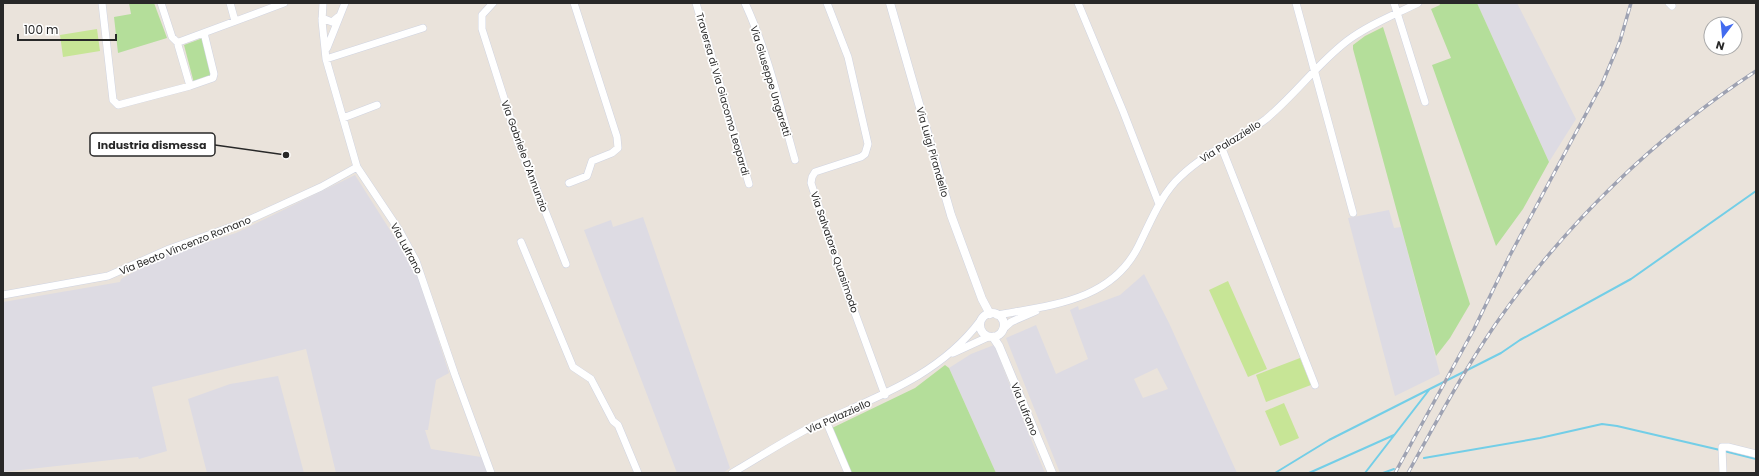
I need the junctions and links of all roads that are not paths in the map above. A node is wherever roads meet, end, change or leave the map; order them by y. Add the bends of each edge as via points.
1 (102, 3) edge
2 (161, 3) edge
3 (230, 3) edge
4 (284, 3) edge
5 (315, 3) edge
6 (323, 3) edge
7 (493, 3) edge
8 (574, 3) edge
9 (696, 3) edge
10 (745, 3) edge
11 (827, 3) edge
12 (890, 3) edge
13 (1078, 3) edge
14 (1296, 3) edge
15 (1394, 3) edge
16 (1418, 3) edge
17 (342, 5) edge
18 (1397, 14) junction
19 (322, 15) junction
20 (338, 17) junction
21 (235, 21) junction
22 (423, 28) dead end
23 (204, 34) junction
24 (178, 43) junction
25 (326, 50) junction
26 (326, 59) junction
27 (1314, 72) junction
28 (190, 86) junction
29 (1425, 102) dead end
30 (377, 105) dead end
31 (343, 118) junction
32 (1221, 146) junction
33 (795, 160) dead end
34 (357, 167) junction
35 (569, 183) dead end
36 (750, 184) dead end
37 (1159, 204) junction
38 (1353, 213) dead end
39 (521, 242) dead end
40 (566, 264) dead end
41 (3, 295) edge
42 (1045, 306) junction
43 (988, 317) junction
44 (1002, 331) junction
45 (990, 337) junction
46 (999, 346) junction
47 (942, 359) junction
48 (1315, 385) dead end
49 (885, 395) junction
50 (826, 421) junction
51 (1756, 454) edge
52 (491, 473) edge
53 (638, 473) edge
54 (732, 473) edge
55 (848, 473) edge
56 (1052, 473) edge
57 (1723, 473) edge

1 - 28 street via 115,104 123,105
2 - 24 street via 172,37
3 - 21 street
4 - 21 street
5 - 19 street
6 - 19 street, Via Lufrano
7 - 40 street, Via Gabriele D'Annunzio via 482,15 482,28 518,142
8 - 35 street via 617,137 618,148 592,161 587,176
9 - 36 street, Traversa di Via Giacomo Leopardi
10 - 33 street, Via Giuseppe Ungaretti via 758,31
11 - 49 street, Via Salvatore Quasimodo via 848,57 868,144 865,154 861,157 815,172 811,183
12 - 43 street, Via Luigi Pirandello via 951,215
13 - 37 street
14 - 27 street
15 - 18 street
16 - 18 street, Via Palazziello
17 - 20 street, Via Lufrano
18 - 27 street, Via Palazziello via 1355,36
18 - 29 street
19 - 20 street via 332,22
19 - 25 street, Via Lufrano
20 - 25 street, Via Lufrano
21 - 23 street
22 - 26 street
23 - 24 street
23 - 28 street via 214,76
24 - 28 street
25 - 26 street, Via Lufrano
26 - 31 street, Via Lufrano
27 - 32 street, Via Palazziello via 1266,118
27 - 38 street
30 - 31 street
31 - 34 street, Via Lufrano
32 - 37 street, Via Palazziello via 1180,176
32 - 48 street
34 - 41 street, Via Beato Vincenzo Romano via 321,187 242,223 169,249 108,276
34 - 52 street, Via Lufrano via 399,230 416,261
37 - 42 street, Via Palazziello via 1136,252 1110,283 1088,294
39 - 53 street via 573,367 590,379 613,421 618,425
42 - 43 street, Via Palazziello
42 - 44 street, Via Palazziello via 1011,322
43 - 44 street via 1002,319
43 - 45 street, Via Lufrano via 982,332
43 - 47 street, Via Palazziello
44 - 45 street
44 - 46 street
45 - 46 street, Via Lufrano
45 - 47 street, Via Palazziello
46 - 56 street, Via Lufrano
47 - 49 street, Via Palazziello
49 - 50 street, Via Palazziello
50 - 54 street, Via Palazziello
50 - 55 street
51 - 57 street via 1728,447 1722,450

